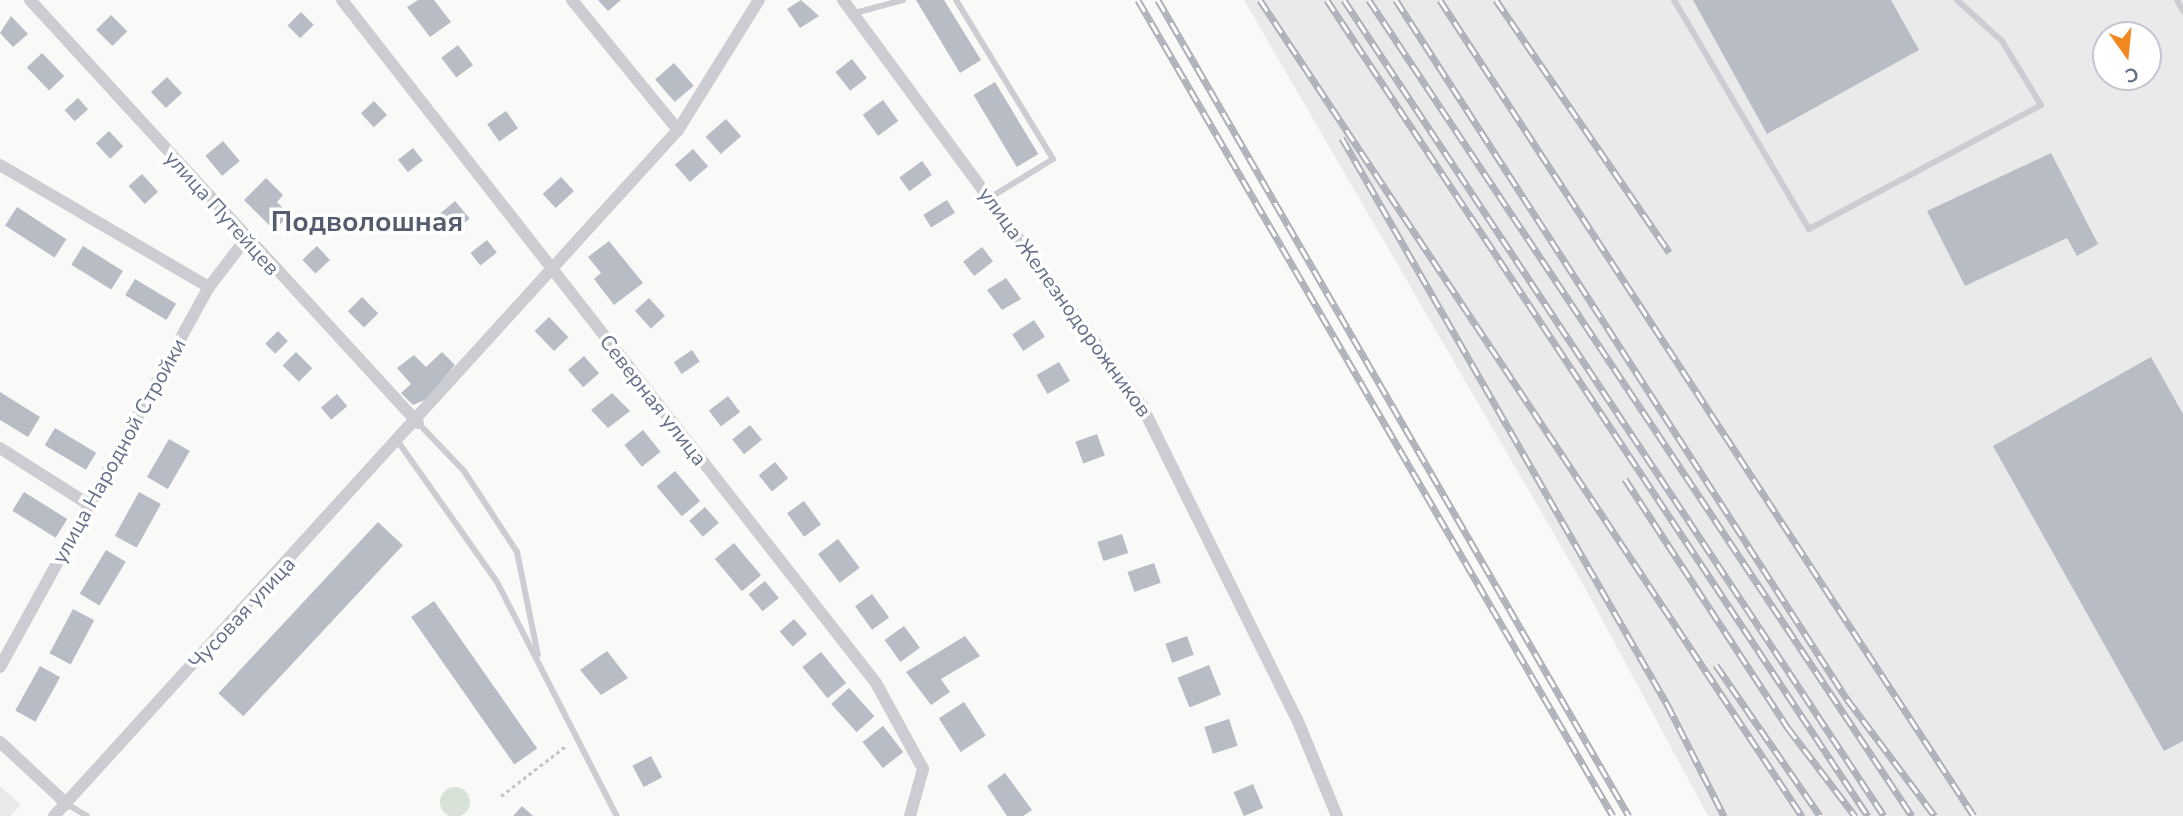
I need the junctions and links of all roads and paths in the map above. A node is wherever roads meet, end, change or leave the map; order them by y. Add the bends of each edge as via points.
1 (30, 0) edge
2 (341, 0) edge
3 (572, 0) edge
4 (759, 0) edge
5 (843, 0) edge
6 (903, 0) edge
7 (956, 0) edge
8 (1674, 0) edge
9 (1957, 0) edge
10 (2177, 0) edge
11 (2183, 11) edge
12 (853, 13) junction
13 (678, 130) junction
14 (0, 165) edge
15 (990, 197) junction
16 (245, 240) junction
17 (551, 270) junction
18 (209, 287) junction
19 (418, 423) junction
20 (399, 443) junction
21 (0, 448) edge
22 (88, 504) junction
23 (539, 660) junction
24 (0, 667) edge
25 (578, 737) junction
26 (0, 741) edge
27 (500, 796) dead end
28 (66, 804) junction
29 (54, 816) edge
30 (87, 816) edge
31 (617, 816) edge
32 (910, 816) edge
33 (1337, 816) edge

1 - 16 street, улица Путейцев
2 - 17 street, Северная улица
3 - 13 street
4 - 13 street, Чусовая улица
5 - 12 street, улица Железнодорожников
6 - 12 lane
7 - 15 lane via 1053,159
8 - 9 lane via 1809,229 2041,105 2002,41
10 - 11 lane
12 - 15 street, улица Железнодорожников
13 - 17 street, Чусовая улица
14 - 18 street
15 - 33 street, улица Железнодорожников via 1152,424 1297,719
16 - 18 street, улица Народной Стройки
16 - 19 street, улица Путейцев
17 - 19 street, Чусовая улица
17 - 32 street, Северная улица via 876,683 923,769
18 - 22 street, улица Народной Стройки
19 - 20 street, Чусовая улица
19 - 23 lane via 464,471 517,552
20 - 23 lane via 497,582
20 - 28 street, Чусовая улица
21 - 22 street
22 - 24 street, улица Народной Стройки
23 - 25 lane
25 - 27 path
25 - 31 lane
26 - 28 street
28 - 29 street, Чусовая улица
28 - 30 lane

